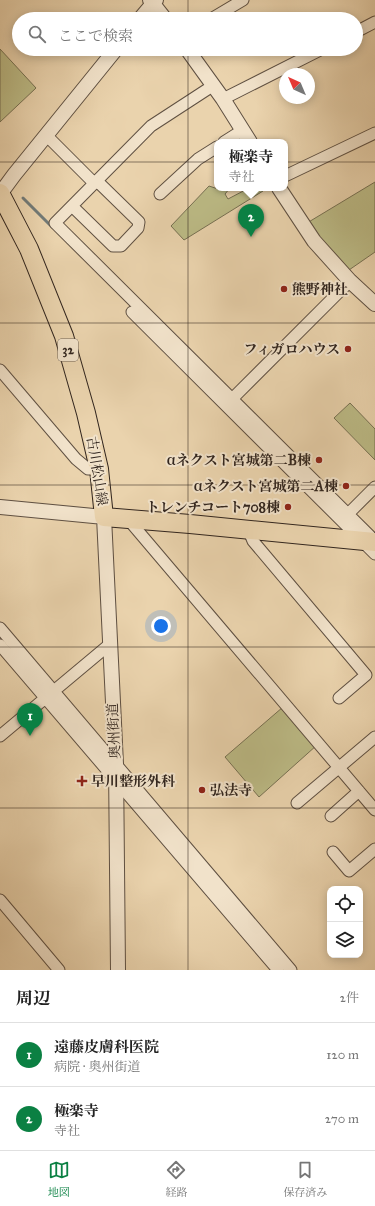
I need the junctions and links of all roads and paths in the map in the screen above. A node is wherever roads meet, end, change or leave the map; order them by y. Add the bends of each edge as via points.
1 (243, 0) edge
2 (153, 1) edge
3 (145, 12) edge
4 (160, 12) edge
5 (223, 12) edge
6 (375, 22) edge
7 (363, 28) edge
8 (110, 56) edge
9 (192, 56) edge
10 (308, 56) edge
11 (214, 85) junction
12 (223, 99) junction
13 (375, 133) edge
14 (46, 136) junction
15 (246, 136) edge
16 (235, 139) edge
17 (214, 149) edge
18 (288, 175) edge
19 (96, 182) junction
20 (281, 191) edge
21 (0, 194) edge
22 (160, 194) dead end
23 (72, 206) junction
24 (350, 281) junction
25 (375, 304) edge
26 (132, 312) dead end
27 (0, 370) edge
28 (215, 388) junction
29 (232, 399) junction
30 (256, 429) junction
31 (99, 469) junction
32 (375, 487) edge
33 (330, 502) junction
34 (0, 507) edge
35 (348, 514) junction
36 (104, 517) junction
37 (127, 518) junction
38 (248, 529) junction
39 (370, 541) edge
40 (375, 554) edge
41 (0, 628) edge
42 (110, 644) junction
43 (0, 645) edge
44 (50, 694) junction
45 (340, 698) dead end
46 (0, 736) edge
47 (375, 737) edge
48 (116, 764) junction
49 (339, 768) junction
50 (116, 782) junction
51 (359, 791) junction
52 (297, 803) dead end
53 (375, 810) edge
54 (331, 816) dead end
55 (375, 849) edge
56 (333, 852) dead end
57 (197, 867) junction
58 (0, 900) edge
59 (277, 962) edge
60 (59, 970) edge
61 (118, 970) edge
62 (291, 970) edge

1 - 5 street
2 - 3 street
2 - 4 street
6 - 7 street
8 - 14 street
9 - 11 street
10 - 12 street
11 - 12 street
11 - 19 street via 152,126
12 - 15 street
13 - 18 street
14 - 19 street
14 - 21 street
15 - 16 street
17 - 22 street via 198,159
19 - 23 street
19 - 23 street via 139,222 138,228 121,246 113,246
20 - 24 street via 314,241
21 - 31 main road, 古川松山線 / 32 via 29,249 64,336
23 - 28 street via 55,223
24 - 25 street
24 - 29 street
26 - 28 street
27 - 31 street via 76,459 88,469
28 - 29 street
28 - 30 street
29 - 30 street
30 - 33 street
31 - 36 main road, 古川松山線 / 32
32 - 35 street
33 - 35 street
33 - 39 street
34 - 36 street
35 - 39 street
36 - 37 main road, 古川松山線
36 - 42 street, 奥州街道
37 - 38 main road, 古川松山線
37 - 49 street
38 - 39 main road, 古川松山線
38 - 45 street via 253,541 366,675
39 - 40 street
41 - 44 street
42 - 44 street
42 - 48 street, 奥州街道
43 - 44 street
44 - 46 street
44 - 48 street
44 - 50 street
47 - 49 street
48 - 50 street, 奥州街道
48 - 57 street
49 - 51 street
49 - 52 street
50 - 57 street
50 - 61 street, 奥州街道
51 - 53 street
51 - 54 street
55 - 56 street via 349,871
57 - 59 street
58 - 60 street
59 - 62 street

